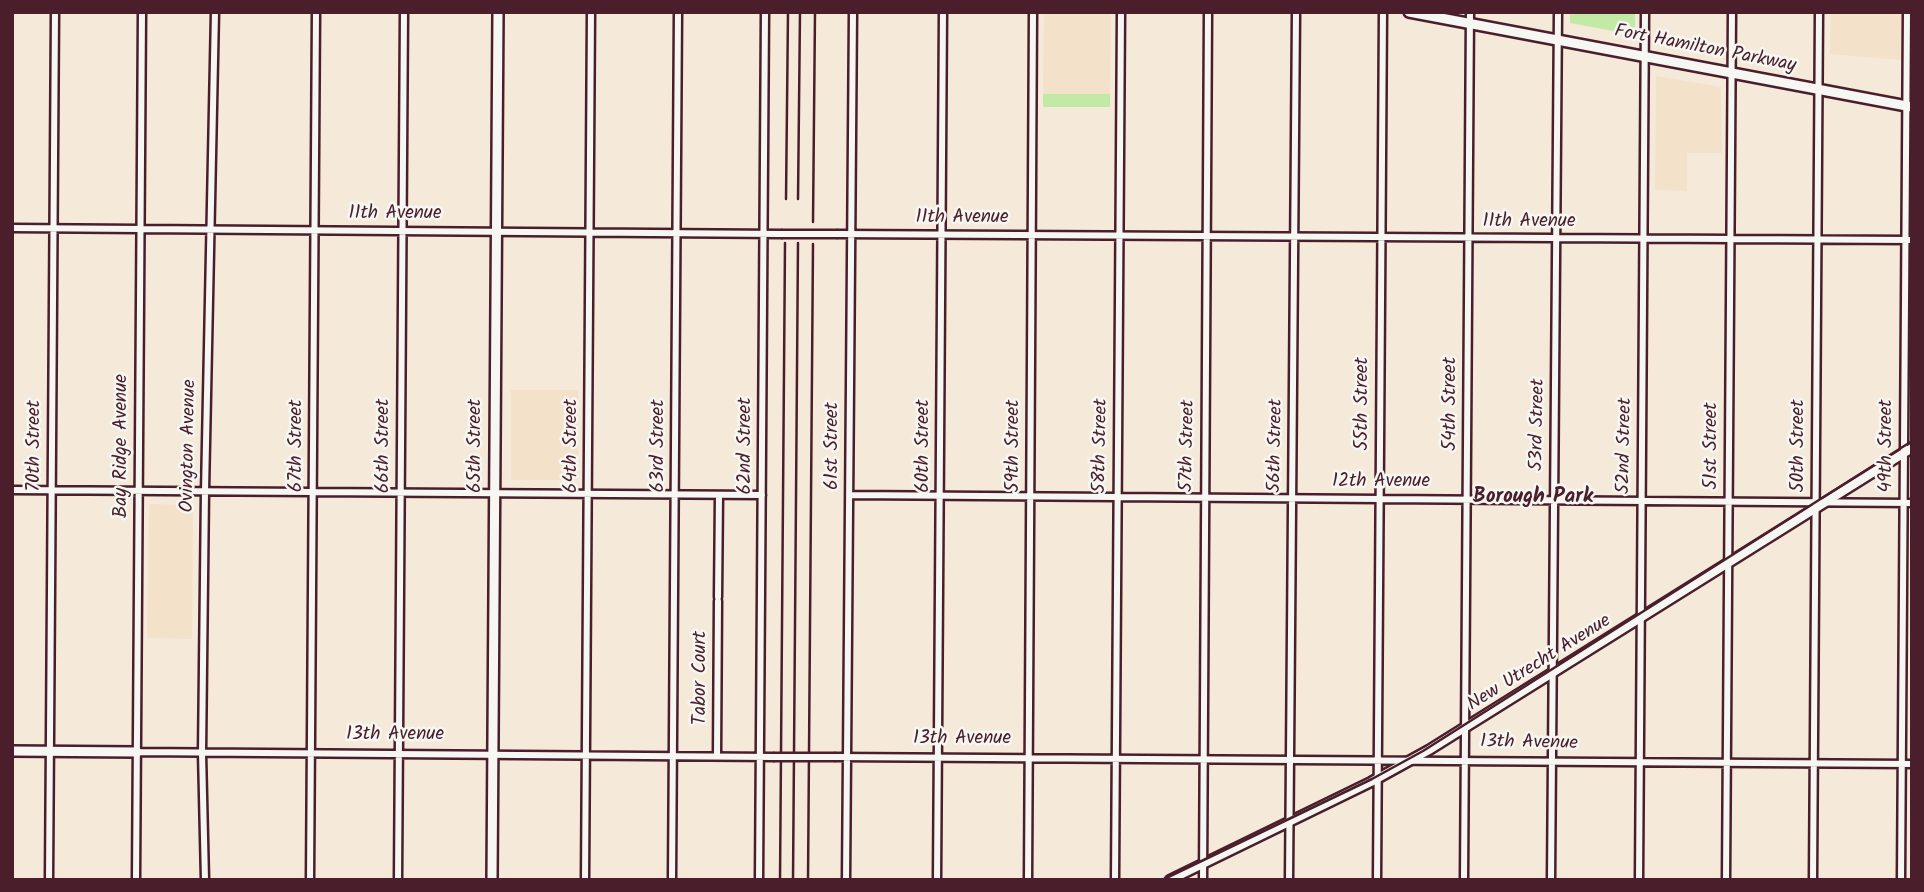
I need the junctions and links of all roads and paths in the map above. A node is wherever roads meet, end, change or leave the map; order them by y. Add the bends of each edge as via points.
1 (55, 12) edge
2 (142, 12) edge
3 (215, 12) edge
4 (316, 12) edge
5 (404, 12) edge
6 (498, 12) edge
7 (591, 12) edge
8 (678, 12) edge
9 (765, 12) edge
10 (853, 12) edge
11 (943, 12) edge
12 (1034, 12) edge
13 (1121, 12) edge
14 (1209, 12) edge
15 (1296, 12) edge
16 (1383, 12) edge
17 (1409, 12) edge
18 (1470, 12) edge
19 (1558, 12) edge
20 (1645, 12) edge
21 (1732, 12) edge
22 (1819, 12) edge
23 (1907, 12) edge
24 (1470, 24) junction
25 (1558, 39) junction
26 (1644, 57) junction
27 (1732, 73) junction
28 (1819, 90) junction
29 (1909, 107) edge
30 (12, 228) edge
31 (53, 229) junction
32 (140, 229) junction
33 (210, 230) junction
34 (315, 230) junction
35 (402, 231) junction
36 (496, 232) junction
37 (590, 232) junction
38 (677, 233) junction
39 (764, 233) junction
40 (851, 234) junction
41 (942, 235) junction
42 (1032, 235) junction
43 (1120, 235) junction
44 (1208, 236) junction
45 (1295, 236) junction
46 (1381, 238) junction
47 (1469, 238) junction
48 (1557, 238) junction
49 (1643, 240) junction
50 (1730, 240) junction
51 (1909, 240) edge
52 (1818, 241) junction
53 (1908, 451) edge
54 (12, 490) edge
55 (52, 490) junction
56 (139, 491) junction
57 (205, 491) junction
58 (313, 492) junction
59 (400, 492) junction
60 (494, 493) junction
61 (588, 494) junction
62 (675, 494) junction
63 (719, 495) junction
64 (762, 495) junction
65 (850, 495) junction
66 (940, 496) junction
67 (1030, 497) junction
68 (1118, 497) junction
69 (1205, 498) junction
70 (1292, 499) junction
71 (1380, 499) junction
72 (1467, 500) junction
73 (1554, 500) junction
74 (1641, 501) junction
75 (1728, 502) junction
76 (1826, 503) junction
77 (1903, 503) junction
78 (1912, 503) edge
79 (1816, 506) junction
80 (1728, 564) junction
81 (1640, 619) junction
82 (1553, 675) junction
83 (1465, 729) junction
84 (12, 751) edge
85 (50, 751) junction
86 (137, 752) junction
87 (202, 752) junction
88 (311, 753) junction
89 (398, 754) junction
90 (492, 755) junction
91 (586, 755) junction
92 (673, 756) junction
93 (717, 756) junction
94 (760, 757) junction
95 (848, 757) junction
96 (938, 758) junction
97 (1028, 758) junction
98 (1116, 759) junction
99 (1203, 759) junction
100 (1290, 760) junction
101 (1377, 760) junction
102 (1411, 760) junction
103 (1465, 761) junction
104 (1552, 762) junction
105 (1639, 762) junction
106 (1727, 763) junction
107 (1814, 764) junction
108 (1902, 764) junction
109 (1912, 764) edge
110 (1378, 779) junction
111 (1290, 822) junction
112 (1203, 864) junction
113 (49, 880) edge
114 (136, 880) edge
115 (205, 880) edge
116 (310, 880) edge
117 (398, 880) edge
118 (492, 880) edge
119 (585, 880) edge
120 (672, 880) edge
121 (760, 880) edge
122 (846, 880) edge
123 (937, 880) edge
124 (1028, 880) edge
125 (1115, 880) edge
126 (1170, 880) edge
127 (1202, 880) edge
128 (1289, 880) edge
129 (1377, 880) edge
130 (1464, 880) edge
131 (1551, 880) edge
132 (1639, 880) edge
133 (1726, 880) edge
134 (1813, 880) edge
135 (1901, 880) edge

1 - 31 street, 70th Street
2 - 32 street, Bay Ridge Avenue
3 - 33 street, Ovington Avenue
4 - 34 street, 67th Street
5 - 35 street, 66th Street
6 - 36 main road, 65th Street
7 - 37 street, 64th Street
8 - 38 street, 63rd Street
9 - 39 street, 62nd Street
10 - 40 street, 61st Street
11 - 41 street, 60th Street
12 - 42 street, 59th Street
13 - 43 street, 58th Street
14 - 44 street, 57th Street
15 - 45 street, 56th Street
16 - 46 street, 55th Street
17 - 24 main road, Fort Hamilton Parkway
18 - 24 street, 54th Street
19 - 25 street, 53rd Street
20 - 26 street, 52nd Street
21 - 27 street, 51st Street
22 - 28 street, 50th Street
23 - 29 street, 49th Street
24 - 25 main road, Fort Hamilton Parkway
24 - 47 street, 54th Street
25 - 26 main road, Fort Hamilton Parkway
25 - 48 street, 53rd Street
26 - 27 main road, Fort Hamilton Parkway
26 - 49 street, 52nd Street
27 - 28 main road, Fort Hamilton Parkway
27 - 50 street, 51st Street
28 - 29 main road, Fort Hamilton Parkway
28 - 52 street, 50th Street
29 - 51 street, 49th Street
30 - 31 street, 11th Avenue
31 - 32 street, 11th Avenue
31 - 55 street, 70th Street
32 - 33 street, 11th Avenue
32 - 56 street, Bay Ridge Avenue
33 - 34 street, 11th Avenue
33 - 57 street, Ovington Avenue
34 - 35 street, 11th Avenue
34 - 58 street, 67th Street
35 - 36 street, 11th Avenue
35 - 59 street, 66th Street
36 - 37 street, 11th Avenue
36 - 60 main road, 65th Street
37 - 38 street, 11th Avenue
37 - 61 street, 64th Street
38 - 39 street, 11th Avenue
38 - 62 street, 63rd Street
39 - 40 street, 11th Avenue, bridge
39 - 64 street, 62nd Street
40 - 41 street, 11th Avenue
40 - 65 street, 61st Street
41 - 42 street, 11th Avenue
41 - 66 street, 60th Street
42 - 43 street, 11th Avenue
42 - 67 street, 59th Street
43 - 44 street, 11th Avenue
43 - 68 street, 58th Street
44 - 45 street, 11th Avenue
44 - 69 street, 57th Street
45 - 46 street, 11th Avenue
45 - 70 street, 56th Street
46 - 47 street, 11th Avenue
46 - 71 street, 55th Street
47 - 48 street, 11th Avenue
47 - 72 street, 54th Street
48 - 49 street, 11th Avenue
48 - 73 street, 53rd Street
49 - 50 street, 11th Avenue
49 - 74 street, 52nd Street
50 - 52 street, 11th Avenue
50 - 75 street, 51st Street
51 - 52 street, 11th Avenue
51 - 53 street, 49th Street
52 - 79 street, 50th Street
53 - 76 street, New Utrecht Avenue
53 - 77 street, 49th Street
54 - 55 street
55 - 56 street
55 - 85 street, 70th Street
56 - 57 street
56 - 86 street, Bay Ridge Avenue
57 - 58 street
57 - 87 street, Ovington Avenue
58 - 59 street
58 - 88 street, 67th Street
59 - 60 street
59 - 89 street, 66th Street
60 - 61 street
60 - 90 main road, 65th Street
61 - 62 street
61 - 91 street, 64th Street
62 - 63 street
62 - 92 street, 63rd Street
63 - 64 street
63 - 93 street, Tabor Court
64 - 94 street, 62nd Street
65 - 66 street, 12th Avenue
65 - 95 street, 61st Street
66 - 67 street, 12th Avenue
66 - 96 street, 60th Street
67 - 68 street, 12th Avenue
67 - 97 street, 59th Street
68 - 69 street, 12th Avenue
68 - 98 street, 58th Street
69 - 70 street, 12th Avenue
69 - 99 street, 57th Street
70 - 71 street, 12th Avenue
70 - 100 street, 56th Street
71 - 72 street, 12th Avenue
71 - 101 street, 55th Street
72 - 73 street, 12th Avenue
72 - 83 street, 54th Street
73 - 74 street, 12th Avenue
73 - 82 street, 53rd Street
74 - 75 street, 12th Avenue
74 - 81 street, 52nd Street
75 - 79 street, 12th Avenue
75 - 80 street, 51st Street
76 - 77 street
76 - 79 street, New Utrecht Avenue
77 - 78 street
77 - 108 street, 49th Street
79 - 80 street, New Utrecht Avenue
79 - 107 street, 50th Street
80 - 81 street, New Utrecht Avenue
80 - 106 street, 51st Street
81 - 82 street, New Utrecht Avenue
81 - 105 street, 52nd Street
82 - 83 street, New Utrecht Avenue
82 - 104 street, 53rd Street
83 - 102 street, New Utrecht Avenue
83 - 103 street, 54th Street
84 - 85 main road, 13th Avenue
85 - 86 main road, 13th Avenue
85 - 113 street, 70th Street
86 - 87 street, 13th Avenue
86 - 114 street, Bay Ridge Avenue
87 - 88 street, 13th Avenue
87 - 115 street, Ovington Avenue
88 - 89 street, 13th Avenue
88 - 116 street, 67th Street
89 - 90 street, 13th Avenue
89 - 117 street, 66th Street
90 - 91 street, 13th Avenue
90 - 118 main road, 65th Street
91 - 92 street, 13th Avenue
91 - 119 street, 64th Street
92 - 93 street, 13th Avenue
92 - 120 street, 63rd Street
93 - 94 street, 13th Avenue
94 - 95 street, 13th Avenue, bridge
94 - 121 street, 62nd Street
95 - 96 street, 13th Avenue
95 - 122 street, 61st Street
96 - 97 street, 13th Avenue
96 - 123 street, 60th Street
97 - 98 street, 13th Avenue
97 - 124 street, 59th Street
98 - 99 street, 13th Avenue
98 - 125 street, 58th Street
99 - 100 street, 13th Avenue
99 - 112 street, 57th Street
100 - 101 street, 13th Avenue
100 - 111 street, 56th Street
101 - 102 street, 13th Avenue
101 - 110 street, 55th Street
102 - 103 street, 13th Avenue
102 - 110 street, New Utrecht Avenue
103 - 104 street, 13th Avenue
103 - 130 street, 54th Street
104 - 105 street, 13th Avenue
104 - 131 street, 53rd Street
105 - 106 street, 13th Avenue
105 - 132 street, 52nd Street
106 - 107 street, 13th Avenue
106 - 133 street, 51st Street
107 - 108 street, 13th Avenue
107 - 134 street, 50th Street
108 - 109 street, 13th Avenue
108 - 135 street, 49th Street
110 - 111 street, New Utrecht Avenue
110 - 129 street, 55th Street
111 - 112 street, New Utrecht Avenue
111 - 128 street, 56th Street
112 - 126 street, New Utrecht Avenue
112 - 127 street, 57th Street

